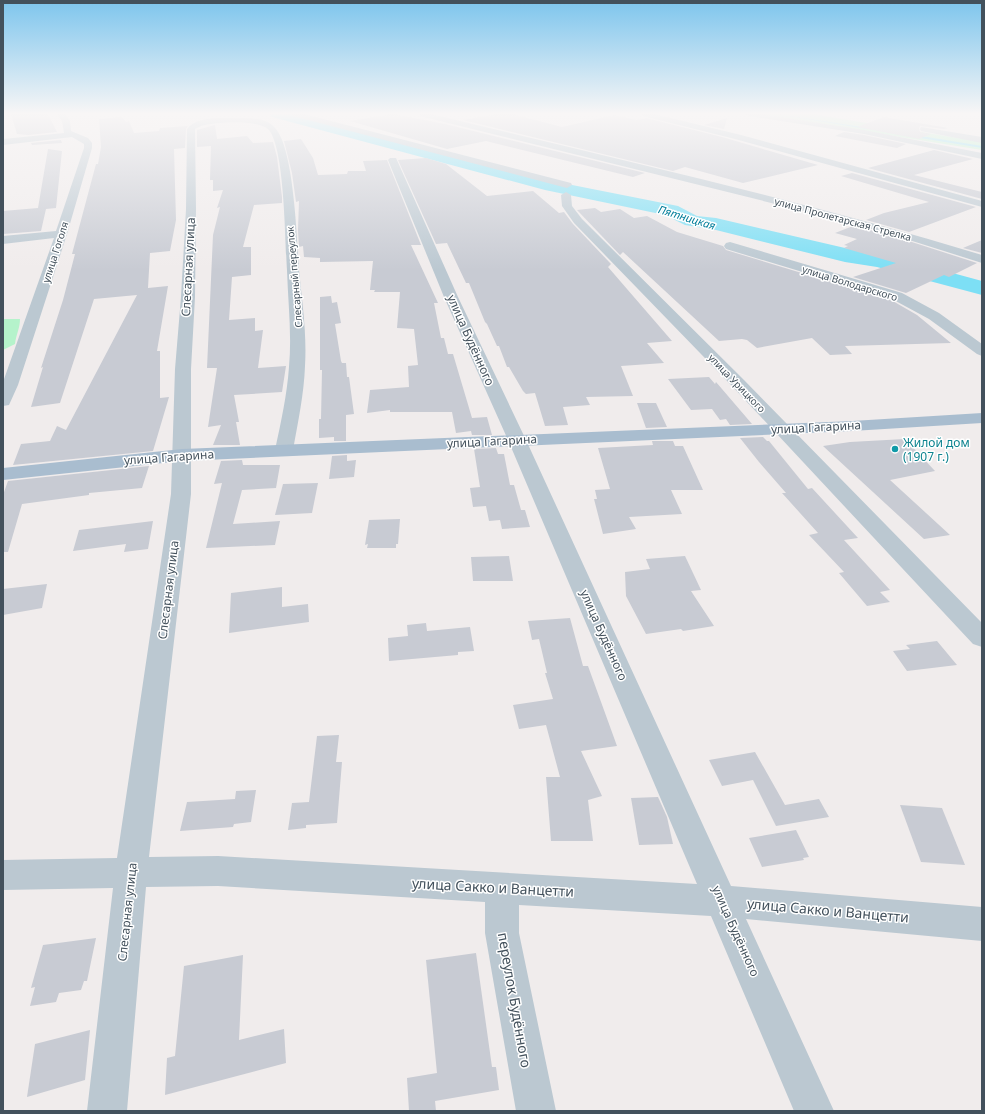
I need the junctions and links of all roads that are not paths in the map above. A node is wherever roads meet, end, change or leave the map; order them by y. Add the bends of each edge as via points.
1 (81, 166) edge
2 (190, 166) edge
3 (283, 166) edge
4 (396, 166) edge
5 (497, 166) edge
6 (632, 166) edge
7 (844, 166) edge
8 (535, 168) dead end
9 (520, 172) junction
10 (982, 204) edge
11 (61, 234) junction
12 (3, 240) edge
13 (730, 246) dead end
14 (982, 259) edge
15 (982, 351) edge
16 (3, 401) edge
17 (982, 418) edge
18 (781, 429) junction
19 (517, 440) junction
20 (284, 450) junction
21 (182, 455) junction
22 (3, 474) edge
23 (982, 638) edge
24 (130, 874) junction
25 (3, 875) edge
26 (502, 888) junction
27 (722, 901) junction
28 (982, 924) edge
29 (107, 1111) edge
30 (536, 1111) edge
31 (814, 1111) edge

1 - 11 street, улица Гоголя
2 - 21 street, Слесарная улица
3 - 20 street, Слесарный переулок via 299,337 295,392
4 - 19 street, улица Будённого via 451,297
5 - 9 street, улица Урицкого
6 - 14 street, улица Пролетарская Стрелка via 856,221
7 - 10 street
8 - 9 street
9 - 18 street, улица Урицкого via 566,190 567,206 578,221
11 - 12 street
11 - 16 street, улица Гоголя
13 - 15 street, улица Володарского via 897,296 934,316
17 - 18 main road, улица Гагарина
18 - 19 main road, улица Гагарина
18 - 23 street, улица Урицкого
19 - 20 main road, улица Гагарина
19 - 27 street, улица Будённого
20 - 21 main road, улица Гагарина
21 - 22 main road, улица Гагарина
21 - 24 street, Слесарная улица via 181,494
24 - 25 street, улица Сакко и Ванцетти
24 - 26 street, улица Сакко и Ванцетти via 218,871
24 - 29 street, Слесарная улица
26 - 27 street, улица Сакко и Ванцетти
26 - 30 street, переулок Будённого via 502,933
27 - 28 street, улица Сакко и Ванцетти
27 - 31 street, улица Будённого

